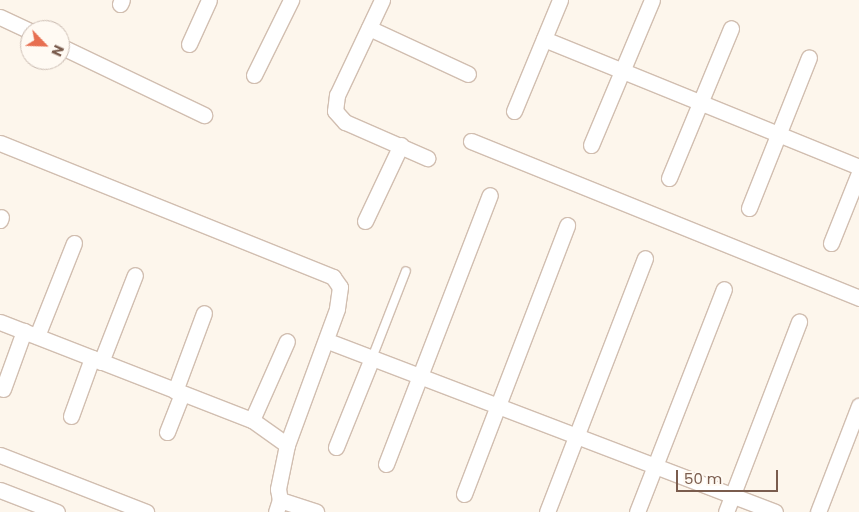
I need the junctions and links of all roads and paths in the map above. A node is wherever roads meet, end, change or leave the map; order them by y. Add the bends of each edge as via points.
1 (209, 0) edge
2 (291, 0) edge
3 (382, 0) edge
4 (560, 0) edge
5 (652, 0) edge
6 (0, 17) edge
7 (20, 26) edge
8 (369, 28) junction
9 (731, 28) dead end
10 (544, 39) junction
11 (189, 44) dead end
12 (70, 51) edge
13 (809, 57) dead end
14 (622, 71) junction
15 (468, 74) dead end
16 (254, 75) dead end
17 (700, 102) junction
18 (514, 112) dead end
19 (204, 115) dead end
20 (778, 134) junction
21 (471, 141) dead end
22 (0, 143) edge
23 (401, 145) junction
24 (592, 145) dead end
25 (427, 158) dead end
26 (859, 168) edge
27 (859, 173) edge
28 (670, 178) dead end
29 (490, 195) dead end
30 (748, 208) dead end
31 (366, 221) dead end
32 (567, 225) dead end
33 (74, 243) dead end
34 (830, 243) dead end
35 (645, 258) dead end
36 (406, 271) dead end
37 (135, 275) dead end
38 (724, 289) dead end
39 (859, 298) edge
40 (204, 313) dead end
41 (0, 322) edge
42 (798, 322) dead end
43 (31, 334) junction
44 (287, 341) dead end
45 (333, 343) dead end
46 (372, 358) junction
47 (97, 360) junction
48 (419, 376) junction
49 (2, 389) dead end
50 (178, 392) junction
51 (497, 406) junction
52 (859, 406) edge
53 (71, 416) dead end
54 (252, 420) junction
55 (167, 432) dead end
56 (576, 436) junction
57 (287, 445) junction
58 (336, 447) dead end
59 (0, 455) edge
60 (386, 464) dead end
61 (654, 466) junction
62 (0, 490) edge
63 (464, 494) dead end
64 (732, 496) junction
65 (278, 506) edge
66 (57, 512) edge
67 (146, 512) edge
68 (316, 512) edge
69 (547, 512) edge
70 (636, 512) edge
71 (726, 512) edge
72 (775, 512) edge
73 (818, 512) edge

1 - 11 street
2 - 16 street
3 - 8 street
4 - 10 street
5 - 14 street
6 - 7 street
8 - 15 street
8 - 23 street via 337,95 336,111 346,122
9 - 17 street
10 - 14 street
10 - 18 street
12 - 19 street
13 - 20 street
14 - 17 street
14 - 24 street
17 - 20 street
17 - 28 street
20 - 26 street
20 - 30 street
21 - 39 street
22 - 57 street via 333,277 340,287 337,309
23 - 25 street
23 - 31 street
27 - 34 street
29 - 48 street
32 - 51 street
33 - 43 street
35 - 56 street
36 - 46 lane
37 - 47 street
38 - 61 street
40 - 50 street
41 - 43 street
42 - 64 street
43 - 47 street
43 - 49 street
44 - 54 street
45 - 46 street
46 - 48 street
46 - 58 street
47 - 50 street
47 - 53 street
48 - 51 street
48 - 60 street
50 - 54 street
50 - 55 street
51 - 56 street
51 - 63 street
52 - 73 street
54 - 57 street
56 - 61 street
56 - 69 street
57 - 65 street
59 - 67 street
61 - 64 street
61 - 70 street
62 - 66 street
64 - 71 street
64 - 72 street
65 - 68 street

